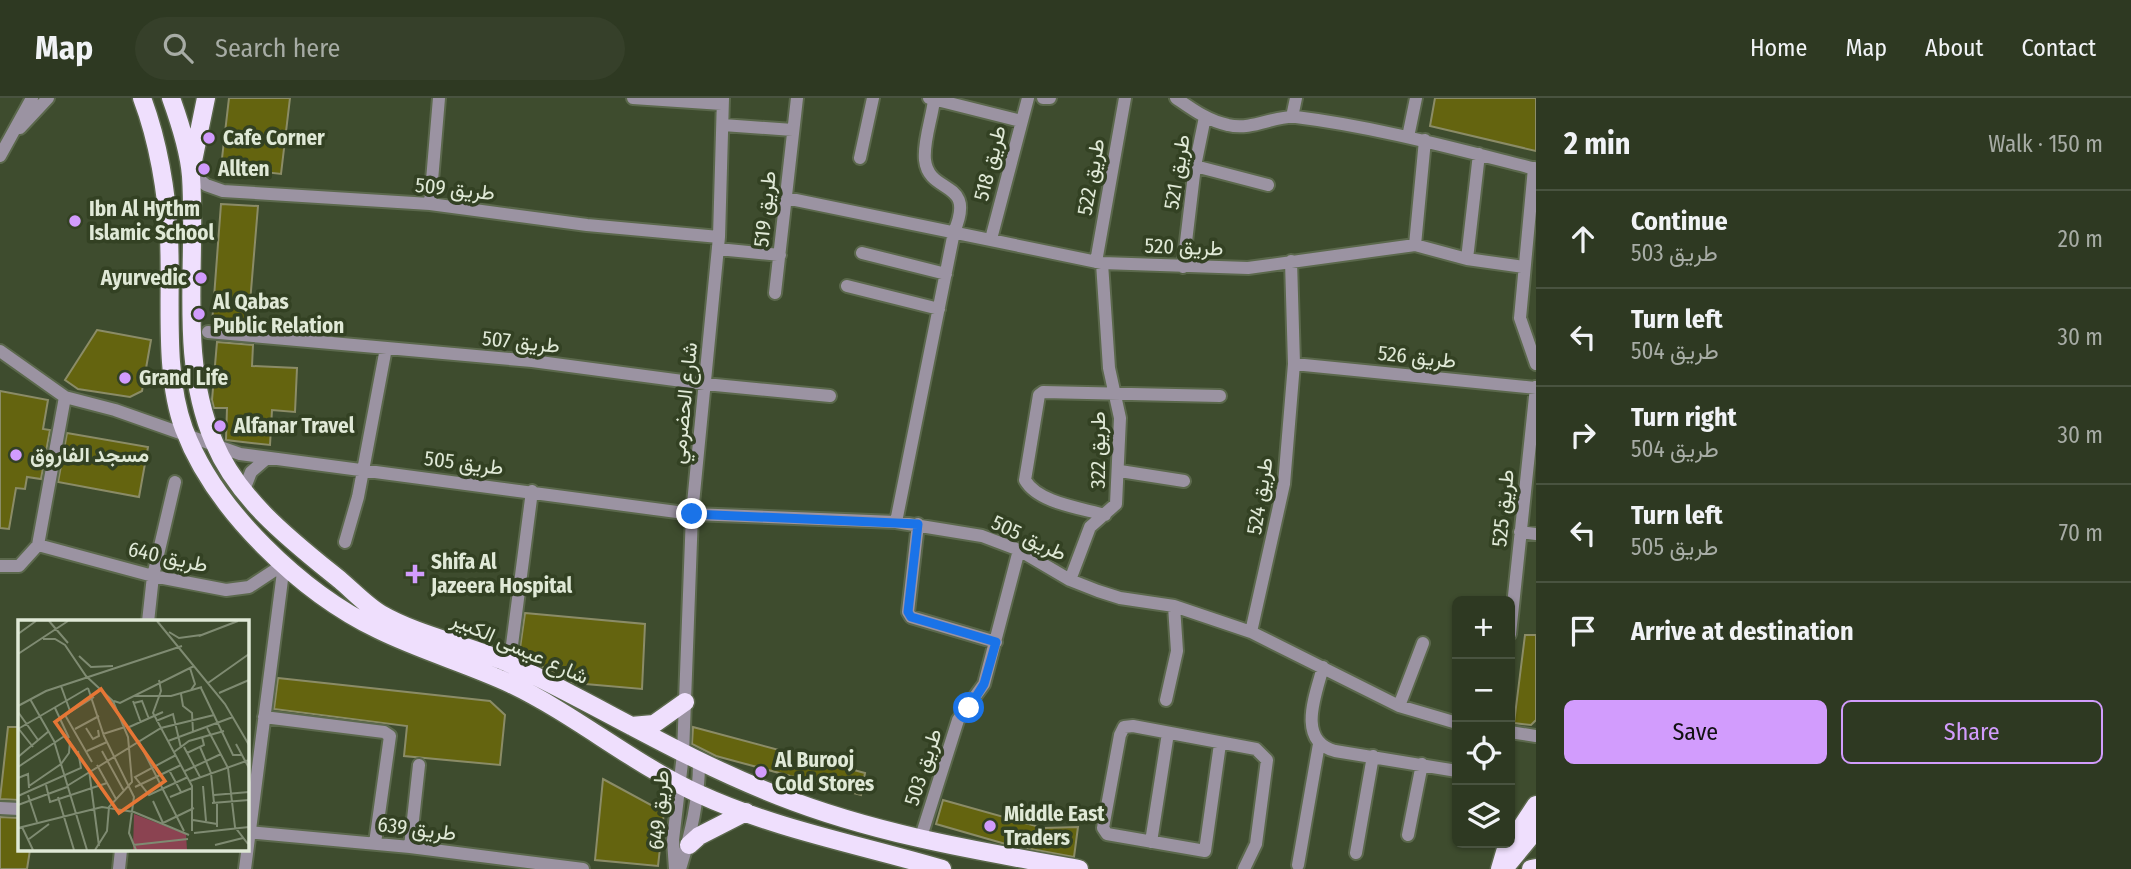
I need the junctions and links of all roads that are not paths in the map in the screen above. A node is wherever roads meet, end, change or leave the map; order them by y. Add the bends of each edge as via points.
1 (32, 98) edge
2 (48, 98) edge
3 (142, 98) edge
4 (171, 98) edge
5 (206, 98) edge
6 (439, 98) edge
7 (633, 98) edge
8 (797, 98) edge
9 (873, 98) edge
10 (1028, 98) edge
11 (1044, 98) edge
12 (1050, 98) edge
13 (1125, 98) edge
14 (1176, 98) edge
15 (1296, 98) edge
16 (1416, 98) edge
17 (931, 99) edge
18 (723, 101) edge
19 (1205, 117) junction
20 (1292, 117) junction
21 (1021, 121) junction
22 (723, 125) junction
23 (793, 130) junction
24 (12, 135) junction
25 (1408, 137) junction
26 (1425, 140) junction
27 (1479, 153) junction
28 (0, 156) edge
29 (860, 158) dead end
30 (1195, 166) junction
31 (1535, 168) edge
32 (191, 173) junction
33 (1268, 185) dead end
34 (786, 198) junction
35 (430, 204) junction
36 (954, 232) junction
37 (991, 239) junction
38 (719, 243) junction
39 (1415, 246) junction
40 (862, 253) dead end
41 (780, 255) junction
42 (1467, 259) junction
43 (1291, 261) junction
44 (1099, 263) junction
45 (1183, 267) junction
46 (1524, 267) junction
47 (946, 274) junction
48 (847, 286) dead end
49 (775, 293) dead end
50 (939, 309) junction
51 (208, 332) dead end
52 (386, 348) junction
53 (1534, 349) edge
54 (0, 351) edge
55 (1294, 364) junction
56 (1536, 364) edge
57 (705, 384) junction
58 (1536, 388) edge
59 (1114, 392) junction
60 (830, 396) dead end
61 (1220, 396) dead end
62 (65, 397) junction
63 (188, 438) junction
64 (216, 448) junction
65 (266, 458) junction
66 (361, 470) junction
67 (1120, 471) junction
68 (1184, 481) dead end
69 (175, 482) dead end
70 (244, 490) junction
71 (532, 491) junction
72 (692, 514) junction
73 (1105, 515) junction
74 (896, 522) junction
75 (918, 524) junction
76 (1520, 532) junction
77 (1536, 534) edge
78 (345, 542) dead end
79 (38, 545) junction
80 (303, 550) junction
81 (1019, 550) junction
82 (284, 565) junction
83 (0, 566) edge
84 (153, 576) junction
85 (1070, 580) junction
86 (1514, 596) edge
87 (1174, 606) junction
88 (148, 620) edge
89 (1251, 632) junction
90 (996, 642) junction
91 (1423, 643) dead end
92 (511, 664) junction
93 (1323, 667) junction
94 (503, 681) junction
95 (1166, 700) dead end
96 (685, 702) junction
97 (1399, 706) junction
98 (264, 717) junction
99 (1454, 722) edge
100 (631, 726) junction
101 (1168, 733) junction
102 (1515, 733) edge
103 (1536, 736) edge
104 (1220, 744) junction
105 (1319, 744) junction
106 (683, 754) junction
107 (1374, 756) junction
108 (699, 762) junction
109 (1422, 764) junction
110 (419, 765) dead end
111 (1452, 770) edge
112 (680, 784) junction
113 (699, 794) junction
114 (1536, 805) edge
115 (0, 808) edge
116 (18, 809) edge
117 (747, 812) junction
118 (1536, 830) edge
119 (248, 832) edge
120 (1408, 835) dead end
121 (920, 840) junction
122 (1151, 842) junction
123 (375, 843) junction
124 (689, 845) junction
125 (410, 847) junction
126 (1356, 853) dead end
127 (891, 862) edge
128 (1298, 865) dead end
129 (583, 869) edge
130 (677, 869) edge
131 (942, 869) edge
132 (1079, 869) edge
133 (1244, 869) edge
134 (1502, 869) edge

1 - 24 street
2 - 24 street
3 - 63 main road, شارع عيسى الكبير via 169,235 172,355 179,410
4 - 32 main road, شارع عيسى الكبير
5 - 32 main road
6 - 35 street
7 - 18 street
8 - 23 street, طريق 519
9 - 29 street
10 - 21 street, طريق 518
11 - 12 street
13 - 44 street, طريق 522
14 - 19 street, طريق 521
15 - 20 street
16 - 25 street
17 - 21 street
17 - 36 street via 925,160 930,173 961,202
18 - 22 street, شارع الحضرمي
19 - 20 street via 1229,126 1261,125
19 - 30 street, طريق 521
20 - 25 street
21 - 37 street, طريق 518
22 - 23 street
22 - 38 street, شارع الحضرمي
23 - 34 street, طريق 519
24 - 28 street
25 - 26 street
26 - 27 street
26 - 39 street
27 - 31 street
27 - 42 street
30 - 33 street
30 - 45 street, طريق 521
31 - 46 street
32 - 35 street, طريق 509 via 223,191
32 - 64 main road, شارع عيسى الكبير via 191,329 198,392
34 - 36 street, طريق 520
34 - 41 street, طريق 519
35 - 38 street, طريق 509
36 - 37 street, طريق 520
36 - 47 street
37 - 44 street, طريق 520
38 - 41 street, طريق 509
38 - 57 street, شارع الحضرمي
39 - 42 street
39 - 43 street, طريق 520
40 - 47 street
41 - 49 street, طريق 519
42 - 46 street
43 - 45 street, طريق 520 via 1248,268
43 - 55 street, طريق 524
44 - 45 street, طريق 520
44 - 59 street, طريق 322
46 - 53 street via 1520,318
47 - 50 street
48 - 50 street
50 - 74 street
51 - 52 street, طريق 507
52 - 57 street, طريق 507
52 - 66 street
53 - 56 street
54 - 62 street
55 - 58 street, طريق 526
55 - 89 street, طريق 524 via 1284,484
57 - 60 street, طريق 507
57 - 72 street, شارع الحضرمي
58 - 76 street, طريق 525
59 - 61 street
59 - 67 street, طريق 322 via 1120,418
59 - 73 street via 1039,395 1025,480 1040,495
62 - 63 street, طريق 505
62 - 79 street
63 - 64 street, طريق 505
63 - 82 main road, شارع عيسى الكبير via 229,504
64 - 65 street, طريق 505
64 - 70 main road, شارع عيسى الكبير
65 - 66 street, طريق 505
65 - 70 street via 251,472
66 - 71 street, طريق 505
66 - 78 street
67 - 68 street
67 - 73 street, طريق 322 via 1116,504
69 - 84 street
70 - 80 main road, شارع عيسى الكبير
71 - 72 street, طريق 505
71 - 92 street
72 - 74 street, طريق 505
72 - 96 street, شارع الحضرمي
73 - 85 street, طريق 322 via 1090,527
74 - 75 street, طريق 505
75 - 81 street, طريق 505 via 982,536
75 - 90 street via 911,617
76 - 77 street
76 - 86 street, طريق 525
79 - 83 street via 19,566
79 - 84 street, طريق 640
80 - 82 main road
80 - 92 main road, شارع عيسى الكبير via 381,614
81 - 85 street, طريق 505
81 - 90 street, طريق 503
82 - 84 street, طريق 640 via 259,583 237,589
82 - 94 main road, شارع عيسى الكبير via 352,616
82 - 98 street
84 - 88 street
85 - 87 street, طريق 505 via 1120,598
87 - 89 street, طريق 505
87 - 95 street via 1177,651
89 - 93 street, طريق 505
90 - 121 street, طريق 503 via 984,684 958,720
91 - 97 street
92 - 94 street
92 - 100 main road, شارع عيسى الكبير
93 - 97 street, طريق 505
93 - 105 street via 1311,717
94 - 112 main road, شارع عيسى الكبير
96 - 100 main road via 654,724
96 - 106 street, شارع الحضرمي
97 - 99 street, طريق 505
98 - 119 street
98 - 123 street via 390,736
100 - 106 main road, شارع عيسى الكبير
101 - 104 street
101 - 122 street
101 - 122 street via 1132,726 1120,734 1103,828 1107,834
102 - 103 street
104 - 122 street via 1205,851
104 - 133 street via 1256,749 1267,760 1256,844
105 - 107 street
105 - 128 street
106 - 108 main road, شارع عيسى الكبير
106 - 112 street, طريق 649
107 - 109 street
107 - 126 street
108 - 113 street, طريق 649
108 - 121 main road, شارع عيسى الكبير via 781,797
109 - 111 street
109 - 120 street
110 - 125 street
112 - 113 main road, شارع عيسى الكبير
112 - 130 street, طريق 649 via 673,840
113 - 117 main road, شارع عيسى الكبير
113 - 124 street, طريق 649
114 - 134 main road via 1504,852
115 - 116 street
117 - 124 main road
117 - 127 main road, شارع عيسى الكبير
118 - 134 main road
119 - 123 street, طريق 639
121 - 132 main road, شارع عيسى الكبير
123 - 125 street, طريق 639
124 - 130 street, طريق 649
125 - 129 street, طريق 639
127 - 131 main road, شارع عيسى الكبير

